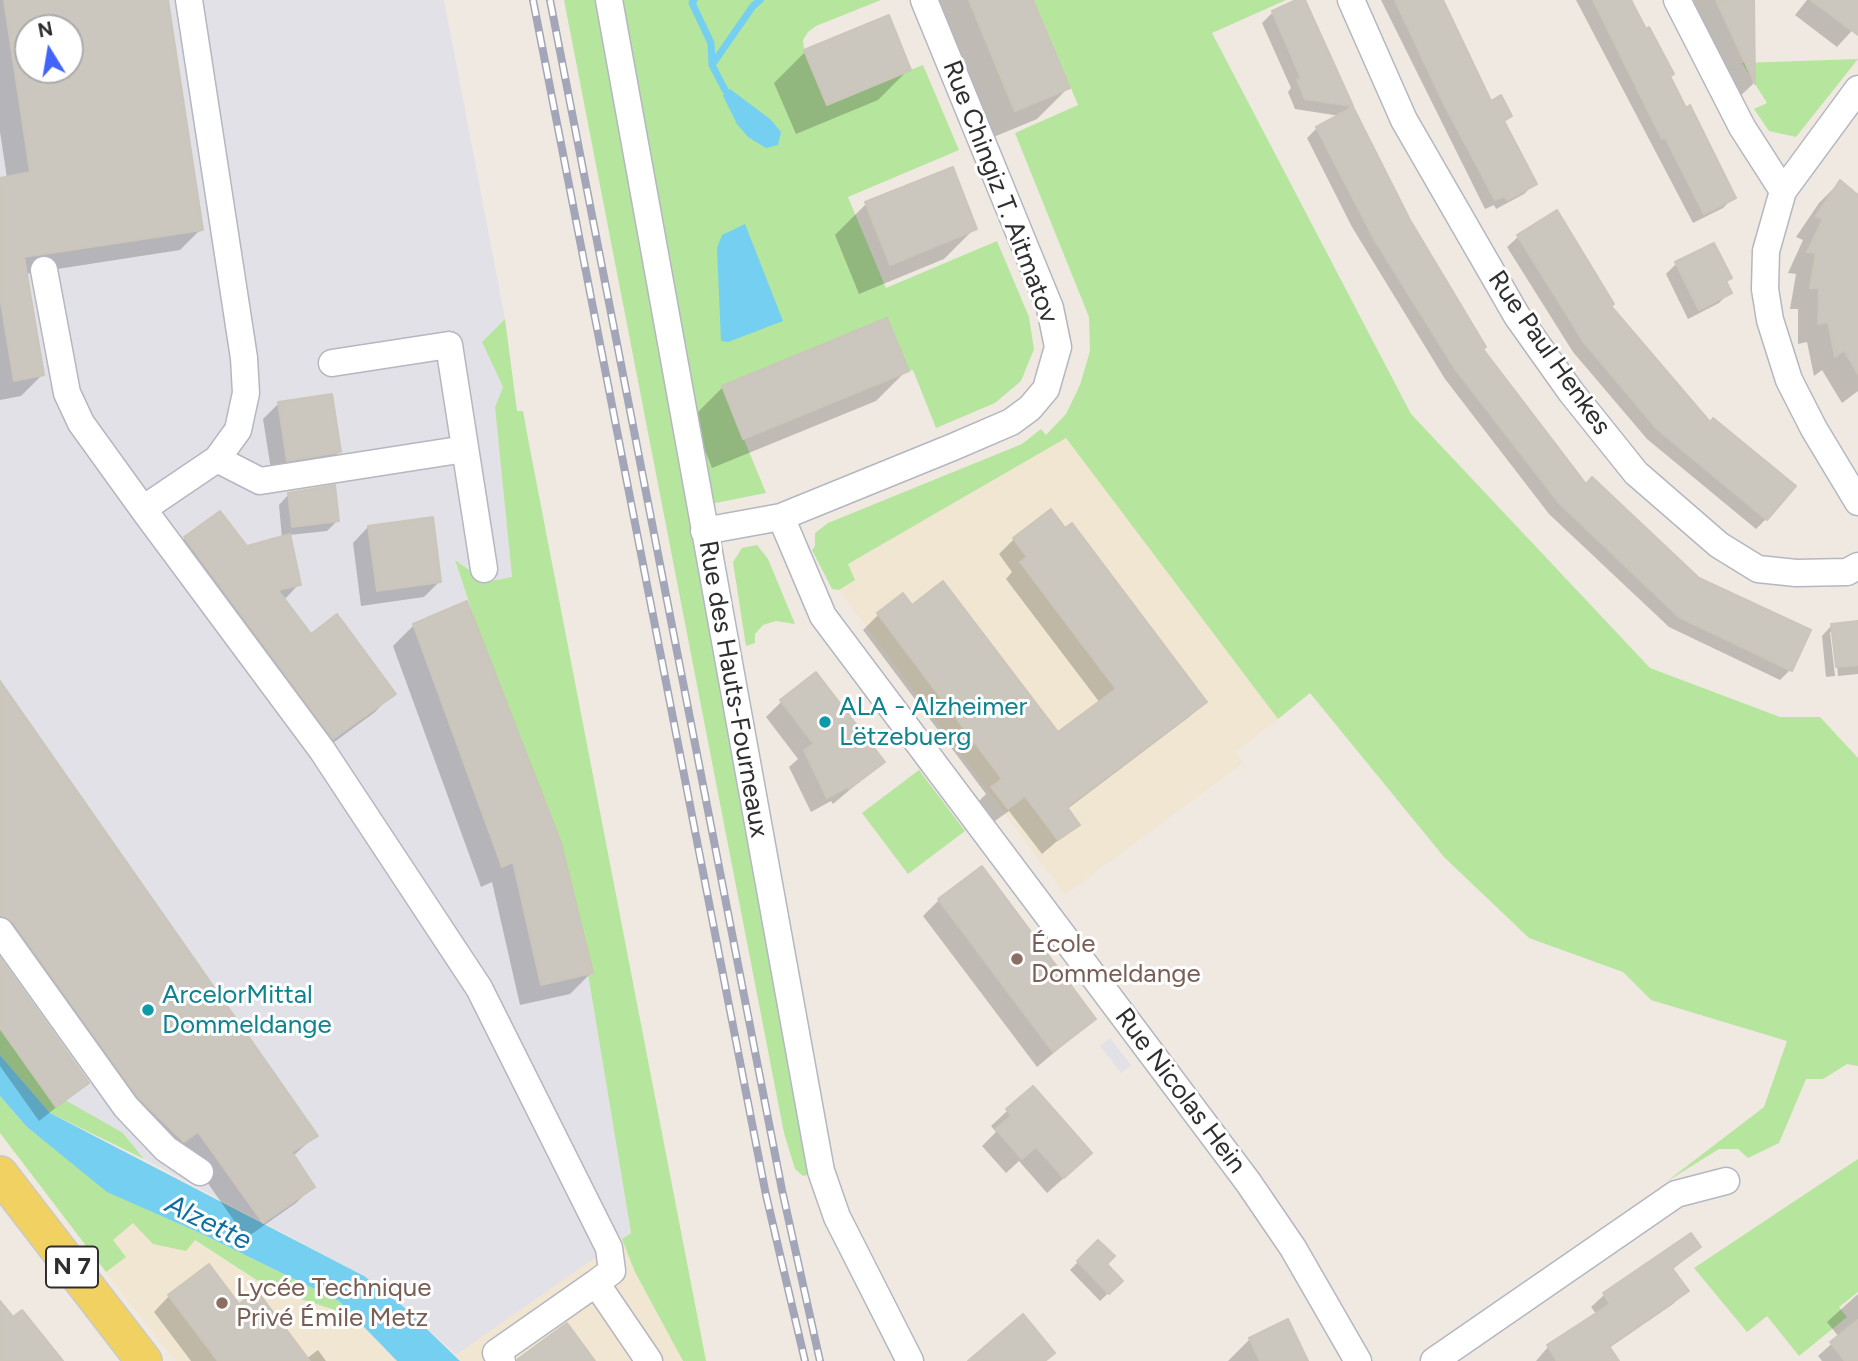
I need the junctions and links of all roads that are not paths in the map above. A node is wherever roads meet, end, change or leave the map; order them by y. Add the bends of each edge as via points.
1 (189, 0) edge
2 (609, 0) edge
3 (924, 0) edge
4 (1351, 0) edge
5 (1677, 0) edge
6 (1858, 89) edge
7 (1783, 191) junction
8 (44, 270) dead end
9 (332, 363) dead end
10 (465, 449) junction
11 (217, 459) junction
12 (1858, 502) edge
13 (143, 509) junction
14 (781, 517) junction
15 (704, 531) junction
16 (1858, 566) edge
17 (484, 569) dead end
18 (0, 931) edge
19 (200, 1172) dead end
20 (0, 1174) edge
21 (1726, 1181) dead end
22 (596, 1283) junction
23 (144, 1361) edge
24 (502, 1361) edge
25 (649, 1361) edge
26 (910, 1361) edge
27 (1358, 1361) edge
28 (1434, 1361) edge

1 - 11 street via 244,358 246,393 238,430
2 - 15 street, Rue des Hauts-Fourneaux
3 - 14 street, Rue Chingiz T. Aitmatov via 1050,308 1058,347 1046,389 1011,422
4 - 16 street, Rue Paul Henkes via 1404,120 1510,304 1571,393 1636,473 1719,545 1758,569 1847,572
5 - 7 street via 1742,127
6 - 7 street
7 - 12 street via 1766,251 1770,320 1789,380
8 - 13 street via 67,393 81,423
9 - 10 street via 449,345
10 - 11 street via 260,481
10 - 17 street
11 - 13 street
13 - 22 street via 322,750 479,988 609,1248 612,1271
14 - 15 street, Rue Chingiz T. Aitmatov
14 - 27 street, Rue Nicolas Hein via 823,616 1248,1182 1293,1248
15 - 26 street, Rue des Hauts-Fourneaux via 821,1171 838,1217
18 - 19 street via 126,1107 166,1149
20 - 23 main road, N 7
21 - 28 street via 1676,1194
22 - 24 street via 496,1353
22 - 25 street

